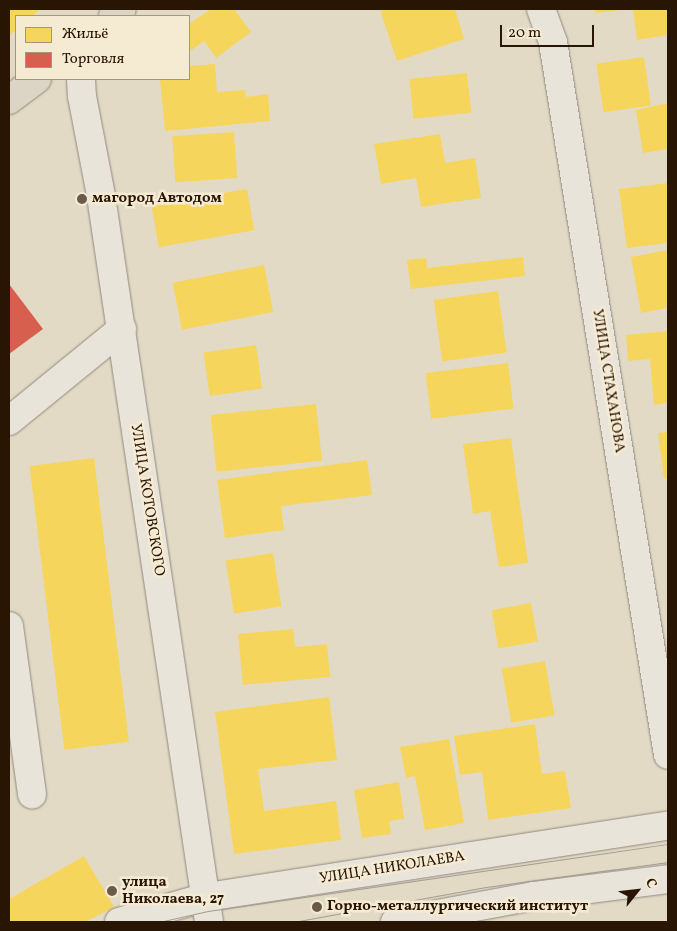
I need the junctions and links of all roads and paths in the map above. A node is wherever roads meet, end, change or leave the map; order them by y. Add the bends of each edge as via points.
1 (542, 9) edge
2 (36, 80) edge
3 (81, 80) edge
4 (9, 100) edge
5 (122, 329) junction
6 (9, 421) edge
7 (9, 626) edge
8 (668, 755) edge
9 (32, 794) dead end
10 (668, 826) edge
11 (668, 879) edge
12 (208, 909) edge
13 (119, 922) edge
14 (395, 922) edge

1 - 8 street, УЛИЦА СТАХАНОВА via 554,42
2 - 4 main road
3 - 5 street, УЛИЦА КОТОВСКОГО
5 - 6 street
5 - 12 street, УЛИЦА КОТОВСКОГО
7 - 9 street
10 - 12 street, УЛИЦА НИКОЛАЕВА
11 - 14 street via 534,896
12 - 13 street, УЛИЦА НИКОЛАЕВА

